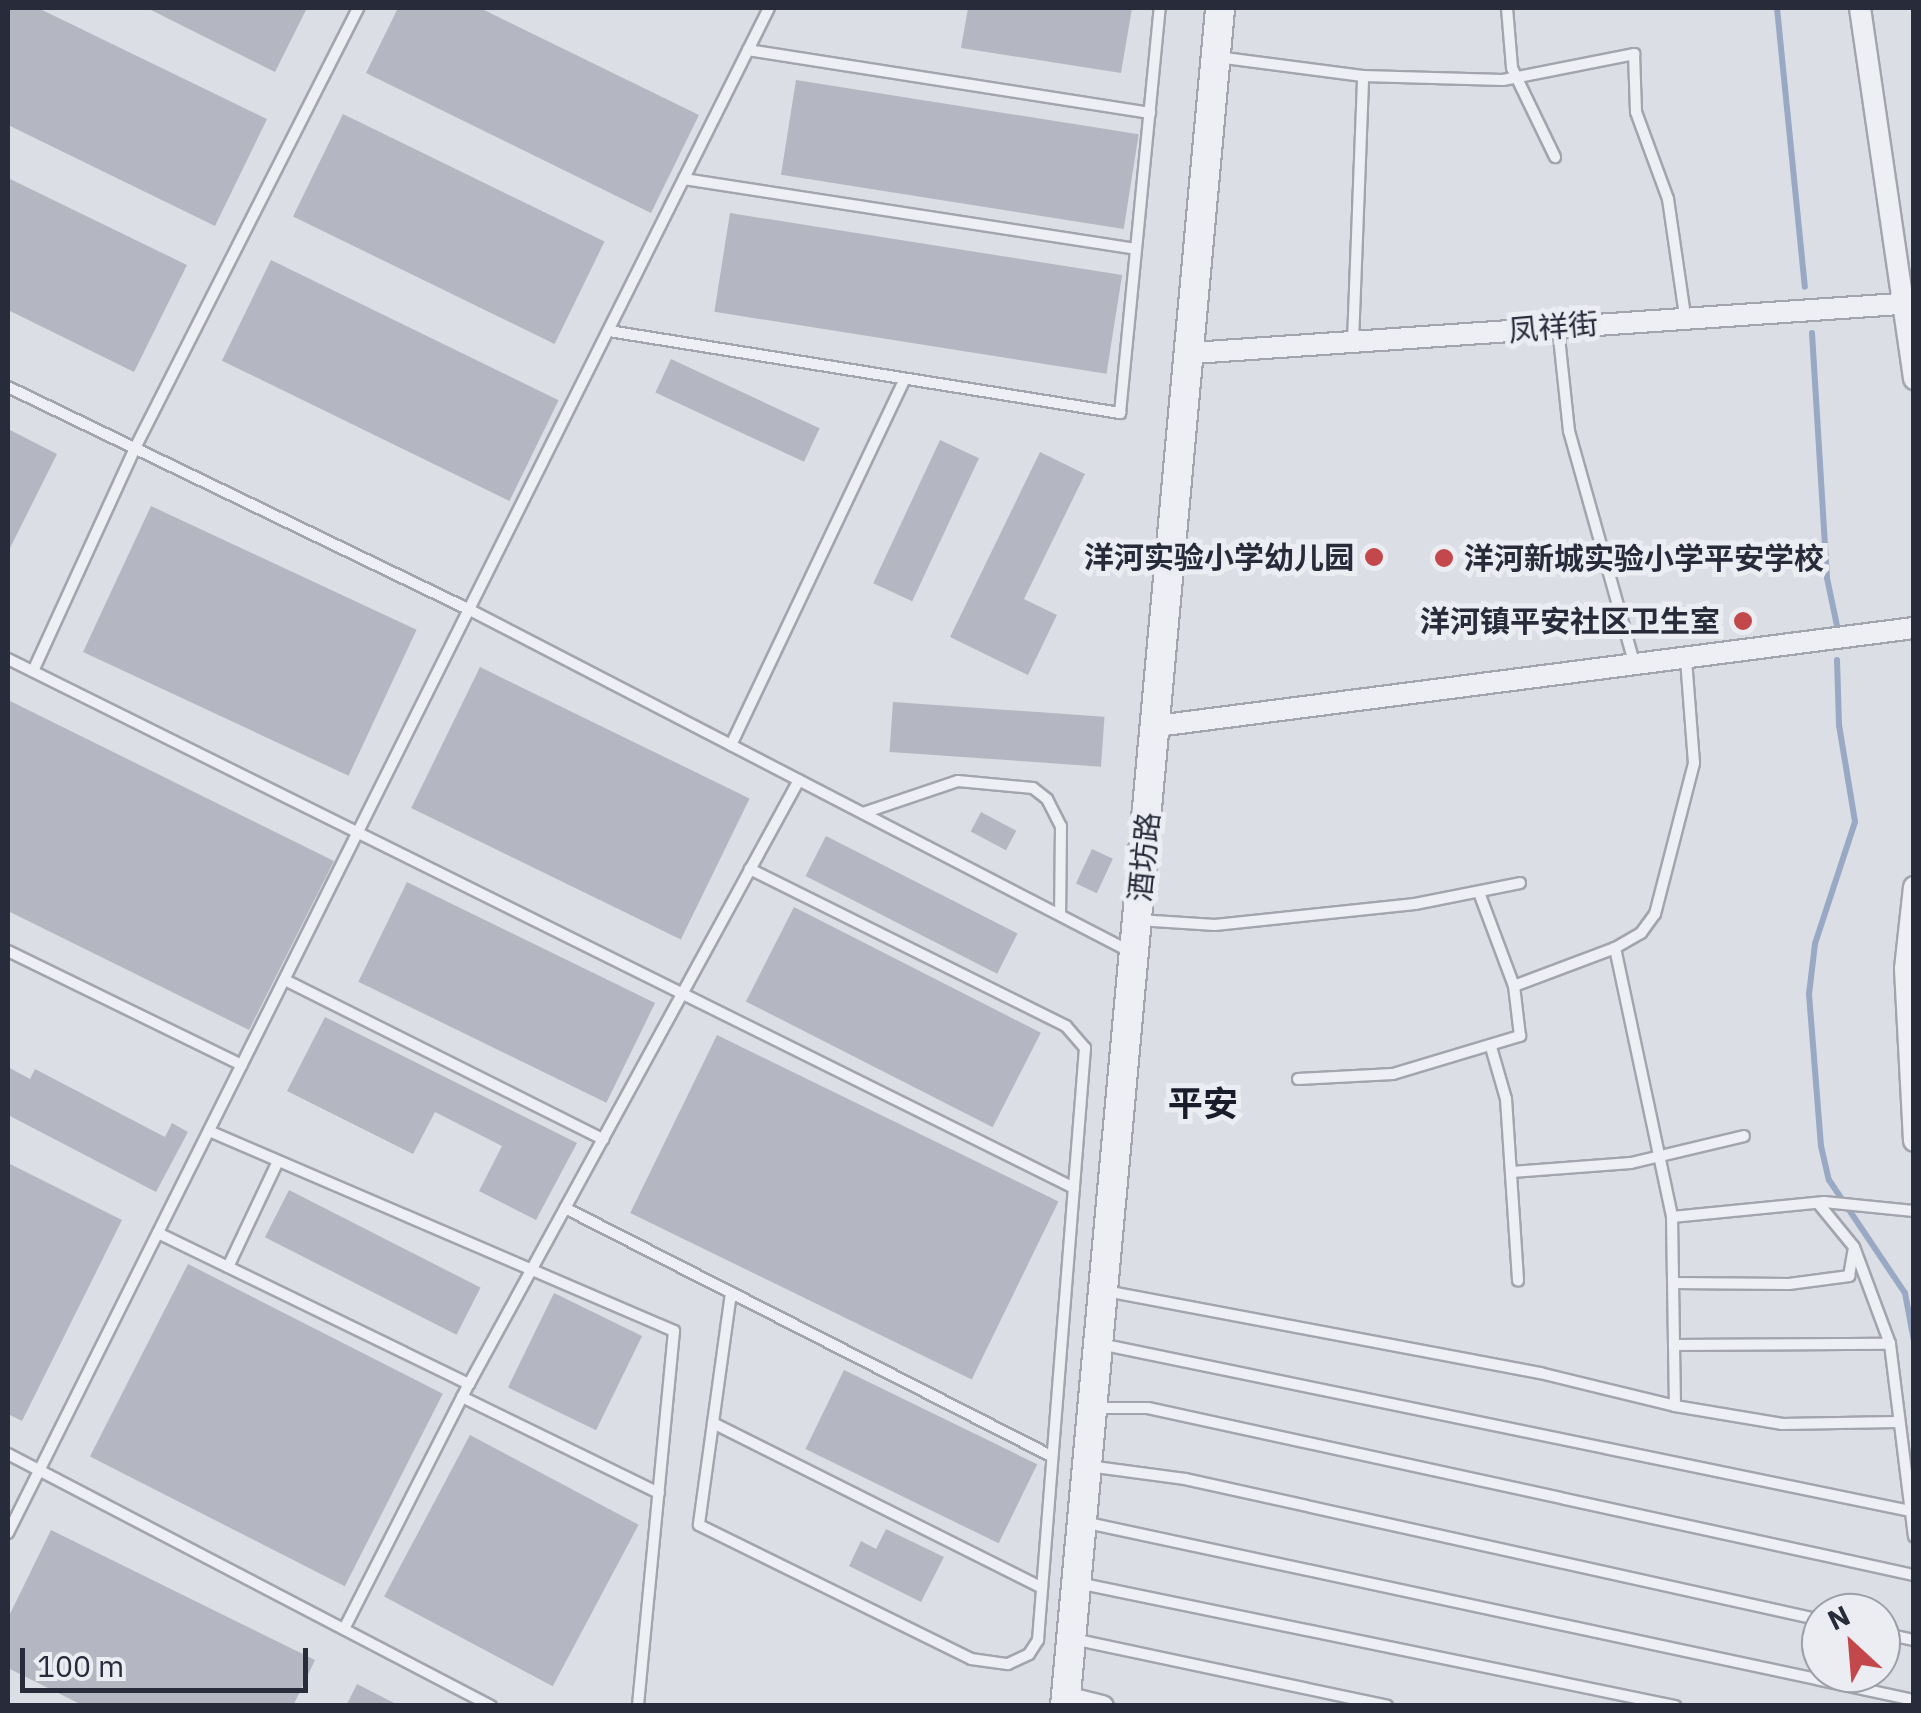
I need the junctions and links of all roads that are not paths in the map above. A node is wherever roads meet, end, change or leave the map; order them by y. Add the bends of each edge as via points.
1 (358, 8) edge
2 (769, 8) edge
3 (1160, 8) edge
4 (1220, 8) edge
5 (1508, 8) edge
6 (1860, 8) edge
7 (748, 50) junction
8 (1216, 57) junction
9 (1363, 76) junction
10 (1517, 76) junction
11 (1150, 113) junction
12 (1556, 157) dead end
13 (684, 179) junction
14 (1136, 250) junction
15 (1908, 303) edge
16 (1685, 315) junction
17 (1558, 327) junction
18 (609, 330) junction
19 (1353, 341) junction
20 (1192, 353) junction
21 (906, 379) junction
22 (1914, 379) edge
23 (8, 387) edge
24 (135, 448) junction
25 (470, 610) junction
26 (1914, 628) edge
27 (8, 659) edge
28 (1686, 660) junction
29 (1634, 664) junction
30 (34, 671) junction
31 (1156, 726) junction
32 (732, 745) junction
33 (799, 780) junction
34 (863, 813) junction
35 (361, 828) junction
36 (750, 869) junction
37 (1520, 883) dead end
38 (1914, 886) edge
39 (1480, 894) junction
40 (1060, 915) junction
41 (1138, 920) junction
42 (1614, 948) junction
43 (8, 951) edge
44 (1134, 953) junction
45 (284, 980) junction
46 (1514, 986) junction
47 (683, 992) junction
48 (1491, 1047) junction
49 (242, 1065) junction
50 (1298, 1079) dead end
51 (209, 1131) junction
52 (1744, 1136) dead end
53 (603, 1139) junction
54 (1914, 1141) edge
55 (1660, 1156) junction
56 (278, 1160) junction
57 (1512, 1172) junction
58 (1074, 1188) junction
59 (1818, 1203) junction
60 (565, 1208) junction
61 (1914, 1211) edge
62 (1672, 1218) junction
63 (158, 1232) junction
64 (1854, 1247) junction
65 (228, 1267) junction
66 (531, 1270) junction
67 (1518, 1281) dead end
68 (1674, 1283) junction
69 (1104, 1291) junction
70 (732, 1292) junction
71 (1098, 1344) junction
72 (1890, 1344) junction
73 (1674, 1345) junction
74 (469, 1384) junction
75 (462, 1397) junction
76 (1674, 1406) junction
77 (1093, 1408) junction
78 (1897, 1422) junction
79 (713, 1423) junction
80 (8, 1454) edge
81 (1052, 1456) junction
82 (1087, 1466) junction
83 (39, 1470) junction
84 (659, 1493) junction
85 (1906, 1510) junction
86 (1082, 1522) junction
87 (8, 1533) edge
88 (1914, 1537) edge
89 (1914, 1575) edge
90 (1077, 1582) junction
91 (1042, 1588) junction
92 (1801, 1616) edge
93 (346, 1625) junction
94 (1072, 1639) junction
95 (1914, 1700) edge
96 (1066, 1702) edge
97 (491, 1706) edge
98 (638, 1706) edge
99 (1104, 1706) edge
100 (1387, 1706) edge
101 (1675, 1706) edge

1 - 24 lane
2 - 7 lane
3 - 11 lane
4 - 8 street, 酒坊路
5 - 10 lane
6 - 15 street
7 - 11 lane
7 - 13 lane
8 - 9 lane
8 - 20 street, 酒坊路
9 - 10 lane
9 - 19 lane
10 - 12 lane
10 - 16 lane via 1634,54 1636,112 1668,199
11 - 14 lane
13 - 14 lane
13 - 18 lane
14 - 21 lane via 1120,414
15 - 16 street, 凤祥街
15 - 22 street
16 - 17 street, 凤祥街
17 - 19 street, 凤祥街
17 - 29 lane via 1570,431
18 - 21 lane
18 - 25 lane
19 - 20 street, 凤祥街
20 - 31 street, 酒坊路
21 - 32 lane
23 - 24 lane
24 - 25 lane
24 - 30 lane
25 - 32 lane
25 - 35 lane
26 - 28 street
27 - 30 lane
28 - 29 street
28 - 42 lane via 1694,763 1674,861 1642,933
29 - 31 street
30 - 35 lane
31 - 41 street, 酒坊路
32 - 33 lane
33 - 34 lane
33 - 36 lane
34 - 40 lane
34 - 40 lane via 958,781 1033,788 1062,826
35 - 45 lane
35 - 47 lane
36 - 47 lane
36 - 58 lane via 1078,1034 1086,1048
37 - 39 lane
38 - 54 street via 1905,968
39 - 41 lane via 1215,926
39 - 46 lane
40 - 44 lane
41 - 44 street, 酒坊路
42 - 46 lane
42 - 55 lane
43 - 49 lane
44 - 69 street, 酒坊路
45 - 49 lane
45 - 53 lane
46 - 48 lane via 1520,1036
47 - 53 lane
47 - 58 lane
48 - 50 lane via 1393,1074
48 - 57 lane via 1506,1100
49 - 51 lane
51 - 56 lane
51 - 63 lane
52 - 55 lane
53 - 60 lane
55 - 57 lane via 1571,1172
55 - 62 lane
56 - 65 lane
56 - 66 lane
57 - 67 lane
58 - 81 lane
59 - 61 lane
59 - 62 lane
59 - 64 lane
60 - 66 lane
60 - 70 lane
62 - 68 lane
63 - 65 lane
63 - 83 lane
64 - 68 lane via 1849,1276 1789,1284
64 - 72 lane
65 - 74 lane
66 - 74 lane
66 - 84 lane via 674,1331
68 - 73 lane
69 - 71 street, 酒坊路
69 - 76 lane via 1540,1373
70 - 79 lane
70 - 81 lane
71 - 77 street, 酒坊路
71 - 85 lane
72 - 73 lane
72 - 78 lane
73 - 76 lane
74 - 75 lane
75 - 84 lane
75 - 93 lane
76 - 78 lane via 1782,1424
77 - 82 street, 酒坊路
77 - 89 lane via 1148,1408
78 - 85 lane
79 - 91 lane
79 - 91 lane via 699,1525 988,1663 1008,1664 1028,1654 1038,1640
80 - 83 lane
81 - 91 lane
82 - 86 street, 酒坊路
82 - 92 lane via 1185,1478
83 - 87 lane
83 - 93 lane
84 - 98 lane
85 - 88 lane
86 - 90 street, 酒坊路
86 - 95 lane
90 - 94 street, 酒坊路
90 - 101 lane
93 - 97 lane
94 - 96 street, 酒坊路
94 - 100 lane
96 - 99 street

